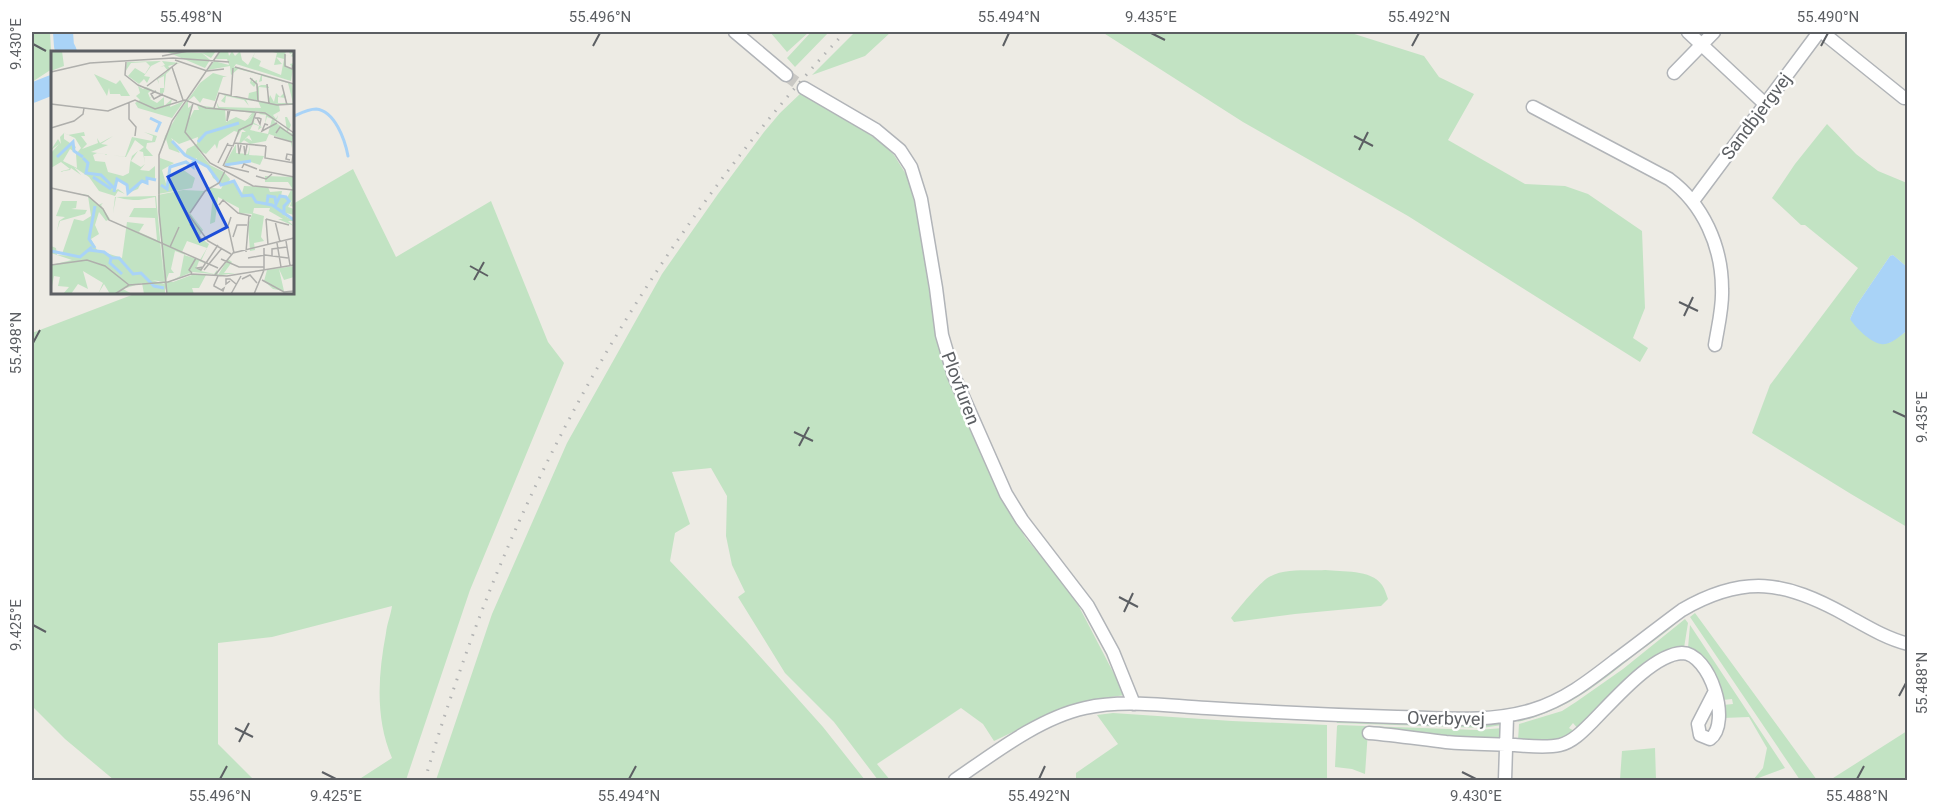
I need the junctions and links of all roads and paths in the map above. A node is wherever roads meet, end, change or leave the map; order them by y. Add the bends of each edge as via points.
1 (735, 32) edge
2 (1688, 32) edge
3 (1714, 32) edge
4 (1821, 32) edge
5 (1702, 45) junction
6 (1674, 73) dead end
7 (786, 75) tunnel mouth
8 (804, 88) tunnel mouth
9 (1904, 98) dead end
10 (1765, 104) junction
11 (1533, 107) dead end
12 (1693, 201) junction
13 (1715, 345) dead end
14 (1908, 644) edge
15 (1715, 691) dead end
16 (1134, 704) junction
17 (1507, 717) junction
18 (1369, 733) dead end
19 (1506, 745) junction
20 (955, 780) edge
21 (1505, 780) edge

1 - 7 street
2 - 5 street
3 - 5 street
4 - 9 street, Sandbjergvej
4 - 10 street, Sandbjergvej
5 - 6 street
5 - 10 street
8 - 16 street, Plovfuren via 876,130 900,150 911,167 921,200 942,335 954,376 1006,494 1088,606 1113,652
10 - 12 street, Sandbjergvej
11 - 12 street via 1669,179
12 - 13 street via 1706,221 1721,266 1723,290
14 - 17 street, Overbyvej via 1885,637 1803,593 1762,586 1740,587 1720,591 1682,610 1577,690
15 - 19 street via 1696,658 1685,653 1673,655 1639,675 1579,734 1562,745
16 - 17 street, Overbyvej via 1346,716 1479,720
16 - 20 street, Overbyvej via 1100,705 1064,714
17 - 19 street
18 - 19 street
19 - 21 street

